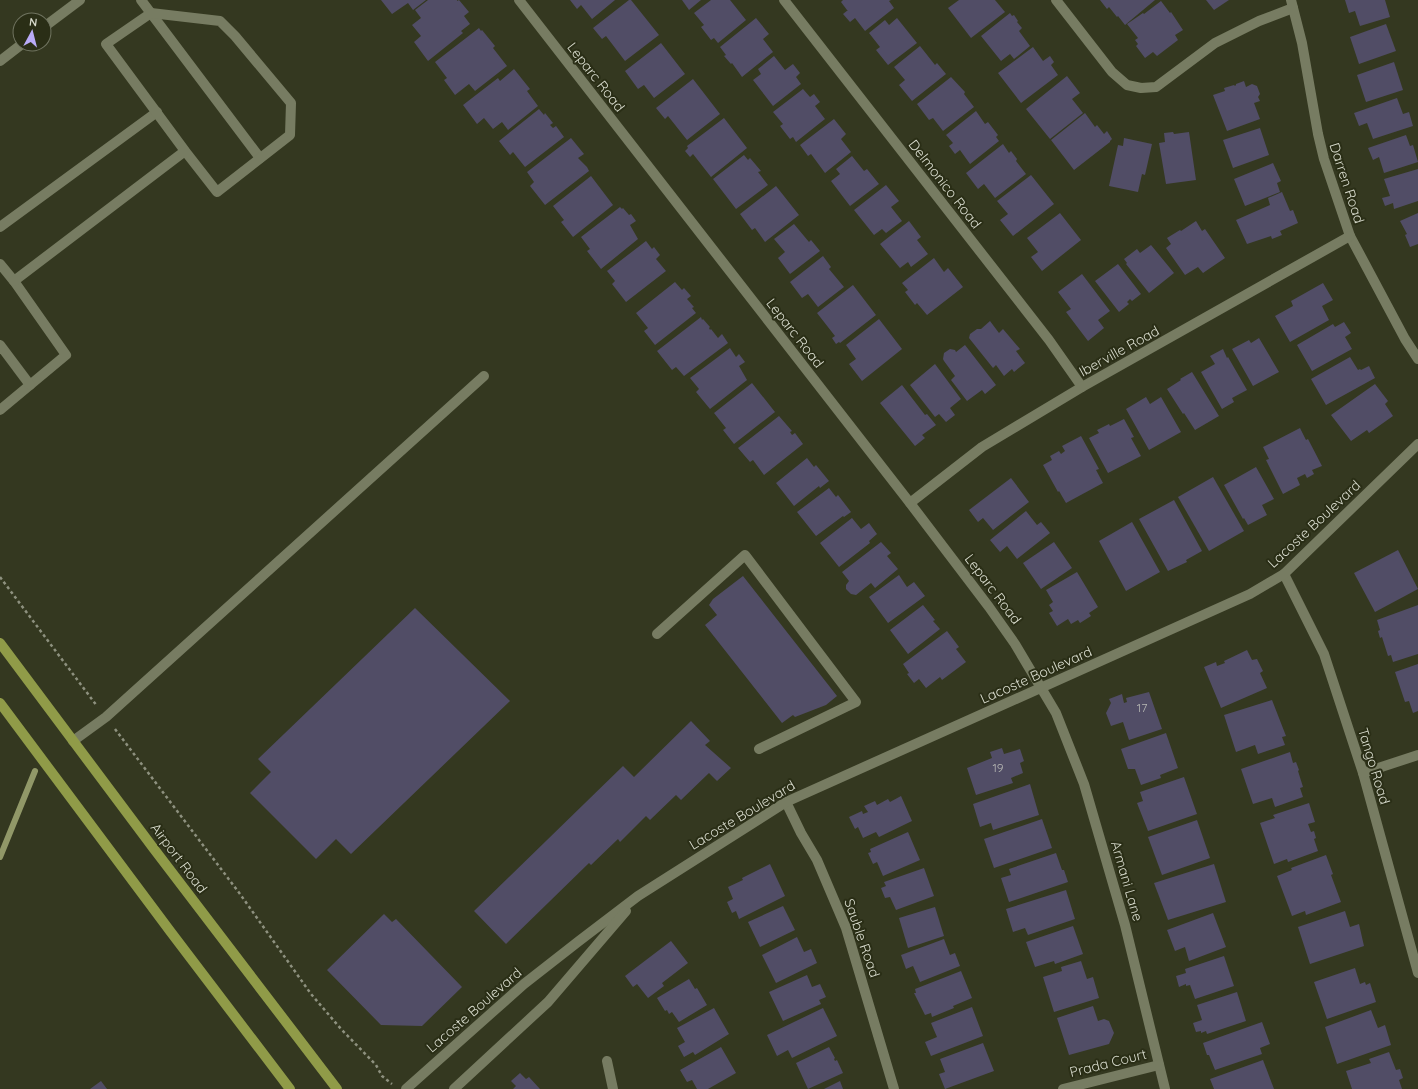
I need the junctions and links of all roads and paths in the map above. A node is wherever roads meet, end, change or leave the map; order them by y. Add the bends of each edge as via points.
1 (80, 0) edge
2 (141, 0) edge
3 (519, 0) edge
4 (784, 0) edge
5 (1056, 0) edge
6 (1292, 4) edge
7 (151, 13) junction
8 (52, 21) edge
9 (12, 52) edge
10 (0, 61) edge
11 (156, 112) junction
12 (185, 151) junction
13 (260, 158) junction
14 (0, 227) edge
15 (1350, 236) junction
16 (0, 264) edge
17 (14, 281) junction
18 (0, 345) edge
19 (3, 356) edge
20 (1418, 359) edge
21 (484, 376) dead end
22 (30, 385) junction
23 (1082, 387) junction
24 (0, 410) edge
25 (1418, 444) edge
26 (910, 504) junction
27 (1284, 574) junction
28 (0, 577) edge
29 (657, 634) dead end
30 (0, 643) edge
31 (1041, 688) junction
32 (0, 703) edge
33 (106, 718) junction
34 (73, 741) junction
35 (759, 749) dead end
36 (1418, 755) edge
37 (1363, 774) junction
38 (786, 802) junction
39 (638, 896) junction
40 (1418, 973) edge
41 (607, 1061) dead end
42 (1159, 1065) junction
43 (393, 1085) dead end
44 (290, 1089) edge
45 (337, 1089) edge
46 (406, 1089) edge
47 (454, 1089) edge
48 (613, 1089) edge
49 (894, 1089) edge
50 (1063, 1089) edge
51 (1164, 1089) edge

1 - 8 street
2 - 7 street
3 - 26 street, Leparc Road
4 - 23 street, Delmonico Road via 1049,340
5 - 6 street via 1112,72 1127,85 1141,88 1156,87 1215,43
6 - 15 street, Darren Road via 1324,159
7 - 11 street via 106,44
7 - 13 street
7 - 13 street via 220,21 291,103 290,135
9 - 10 street
11 - 12 street
11 - 14 street
12 - 13 street via 218,192
12 - 17 street
15 - 20 street, Darren Road
15 - 23 street, Iberville Road
16 - 17 street
17 - 22 street via 66,355
18 - 19 street
19 - 22 street
21 - 33 street
22 - 24 street
23 - 26 street, Iberville Road via 982,447
25 - 27 street, Lacoste Boulevard
26 - 31 street, Leparc Road via 1008,632
27 - 31 street, Lacoste Boulevard via 1250,594
27 - 37 street, Tango Road via 1324,654
28 - 33 path
29 - 35 street via 745,555 856,702
30 - 34 main road, Airport Road
31 - 38 street, Lacoste Boulevard
31 - 42 street, Armani Lane via 1056,713 1084,784 1125,925
32 - 44 main road
33 - 34 street
33 - 43 path via 240,894 311,994 340,1029 376,1065 382,1076
34 - 45 main road, Airport Road
36 - 37 street
37 - 40 street, Tango Road
38 - 39 street, Lacoste Boulevard
38 - 49 street, Sauble Road via 817,860 846,928
39 - 46 street, Lacoste Boulevard via 524,984
39 - 47 street, Lacoste Boulevard via 548,1002
41 - 48 street
42 - 50 street, Prada Court
42 - 51 street, Armani Lane

